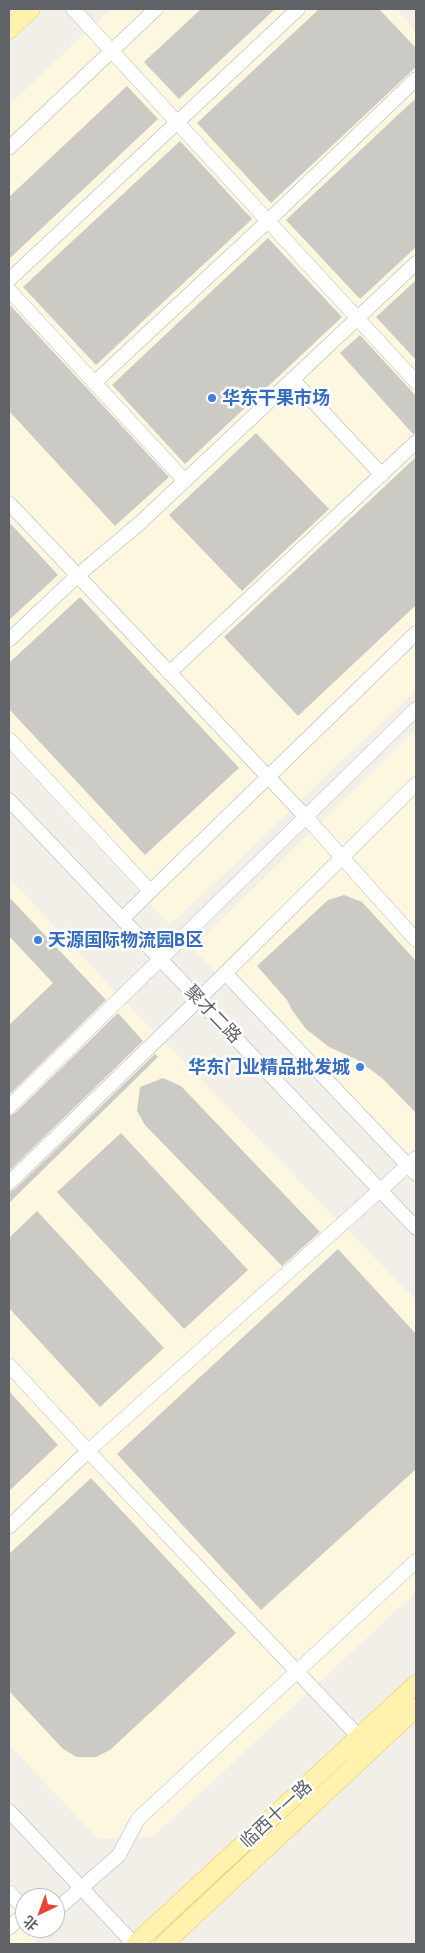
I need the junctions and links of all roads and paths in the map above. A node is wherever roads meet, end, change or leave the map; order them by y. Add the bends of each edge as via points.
1 (31, 9) edge
2 (73, 9) edge
3 (156, 9) edge
4 (298, 9) edge
5 (9, 30) edge
6 (112, 50) junction
7 (416, 79) edge
8 (178, 122) junction
9 (9, 148) edge
10 (268, 221) junction
11 (416, 263) edge
12 (9, 280) edge
13 (9, 290) edge
14 (357, 318) junction
15 (292, 379) junction
16 (94, 382) junction
17 (416, 382) edge
18 (416, 442) edge
19 (382, 475) junction
20 (185, 481) junction
21 (9, 503) edge
22 (78, 576) junction
23 (416, 633) edge
24 (9, 640) edge
25 (169, 673) junction
26 (416, 709) edge
27 (9, 739) edge
28 (268, 777) junction
29 (416, 784) edge
30 (9, 800) edge
31 (306, 818) junction
32 (343, 858) junction
33 (150, 891) junction
34 (122, 919) junction
35 (416, 940) edge
36 (160, 959) junction
37 (225, 973) junction
38 (199, 999) junction
39 (9, 1107) edge
40 (414, 1166) edge
41 (9, 1184) edge
42 (381, 1191) junction
43 (416, 1228) edge
44 (9, 1365) edge
45 (88, 1451) junction
46 (9, 1526) edge
47 (416, 1561) edge
48 (297, 1672) junction
49 (416, 1684) edge
50 (416, 1708) edge
51 (358, 1738) junction
52 (9, 1810) edge
53 (82, 1889) junction
54 (65, 1903) edge
55 (135, 1944) edge
56 (164, 1944) edge

1 - 5 main road
2 - 6 street
3 - 6 street
4 - 8 street
6 - 8 street
6 - 9 street
7 - 10 street
8 - 10 street
8 - 12 street
10 - 14 street
10 - 16 street
11 - 14 street
13 - 16 street
14 - 15 street
14 - 17 street
15 - 19 street
15 - 20 street
16 - 20 street
18 - 19 street
19 - 25 street
20 - 22 street
21 - 22 street
22 - 24 street
22 - 25 street
23 - 28 street
25 - 28 street
26 - 31 street
27 - 33 street
28 - 31 street
28 - 33 street
29 - 32 street
30 - 34 street, 聚才二路
31 - 32 street
31 - 36 street
32 - 35 street
32 - 37 street
33 - 34 street
34 - 36 street, 聚才二路
36 - 38 street, 聚才二路
36 - 39 street
37 - 38 street
37 - 40 street
38 - 41 street
38 - 42 street, 聚才二路
40 - 42 street
42 - 43 street, 聚才二路
42 - 45 street
44 - 45 street
45 - 46 street
45 - 48 street
47 - 48 street
48 - 51 street
48 - 53 street via 138,1818 119,1855
49 - 51 main road, 临西十一路
50 - 56 main road, 临西十一路
51 - 55 main road, 临西十一路
52 - 53 street
53 - 54 street
53 - 55 street

